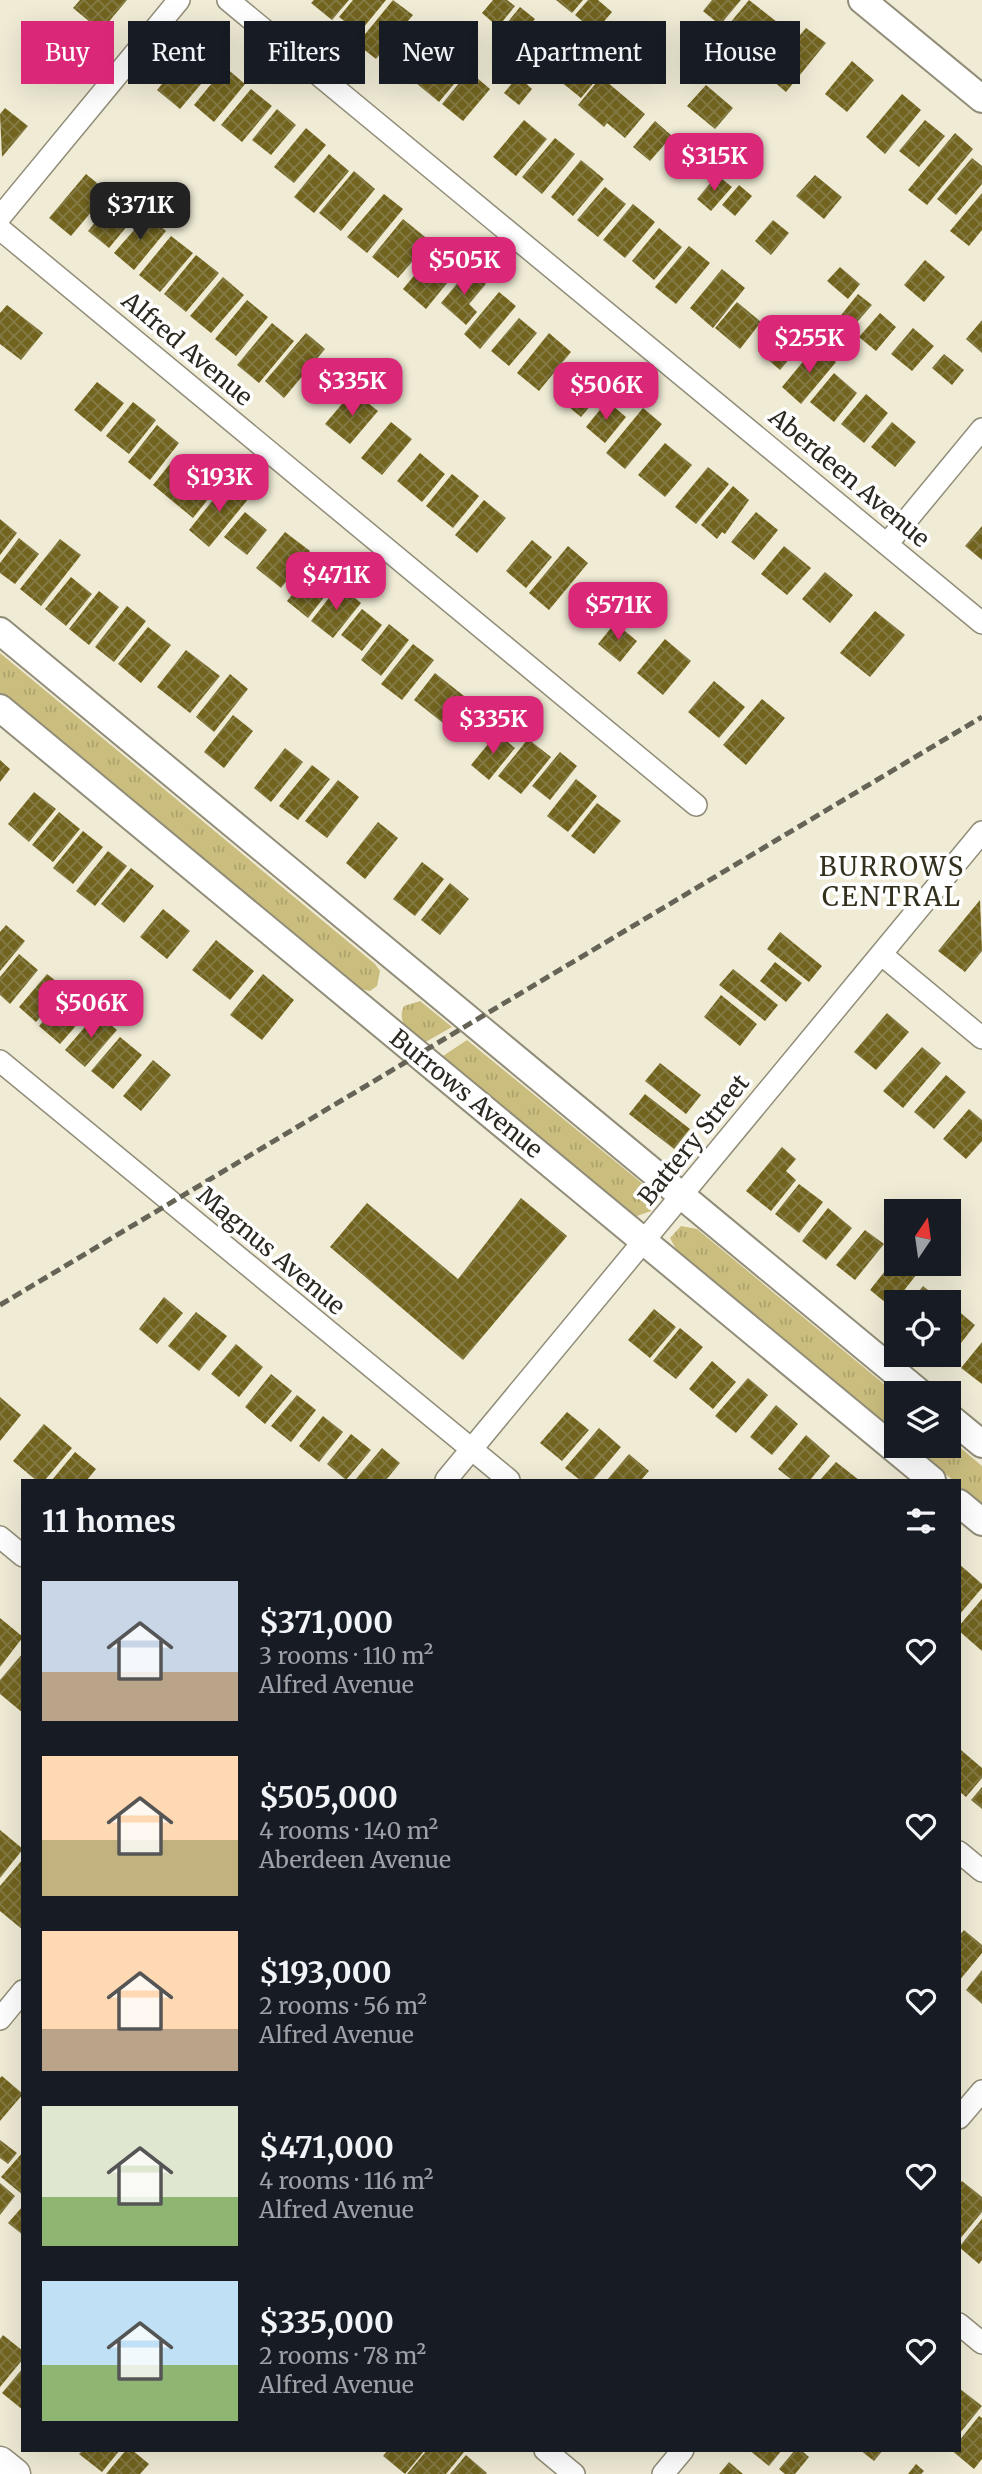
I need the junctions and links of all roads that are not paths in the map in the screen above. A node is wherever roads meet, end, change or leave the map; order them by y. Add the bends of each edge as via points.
1 (180, 0) edge
2 (228, 0) edge
3 (862, 0) edge
4 (982, 99) edge
5 (0, 217) edge
6 (0, 229) edge
7 (982, 429) edge
8 (887, 544) junction
9 (982, 622) edge
10 (0, 631) edge
11 (0, 708) edge
12 (696, 805) dead end
13 (982, 832) edge
14 (881, 954) junction
15 (982, 1038) edge
16 (0, 1061) edge
17 (683, 1194) junction
18 (645, 1241) junction
19 (906, 1381) edge
20 (961, 1427) edge
21 (982, 1444) edge
22 (471, 1450) junction
23 (447, 1479) edge
24 (508, 1479) edge
25 (932, 1479) edge
26 (961, 1505) edge
27 (982, 1522) edge
28 (0, 1537) edge
29 (21, 1554) edge
30 (961, 1854) edge
31 (982, 1871) edge
32 (982, 2091) edge
33 (961, 2116) edge
34 (961, 2326) edge
35 (982, 2343) edge
36 (547, 2452) edge
37 (681, 2452) edge
38 (0, 2462) edge
39 (15, 2474) edge
40 (574, 2474) edge
41 (663, 2474) edge

1 - 5 street
2 - 8 street, Aberdeen Avenue
3 - 4 street
6 - 12 street, Alfred Avenue
7 - 8 street
8 - 9 street, Aberdeen Avenue
10 - 17 street
11 - 18 street, Burrows Avenue
13 - 14 street, Battery Street
14 - 15 street
14 - 17 street, Battery Street
16 - 22 street, Magnus Avenue
17 - 18 street, Battery Street
17 - 19 street
18 - 22 street, Battery Street
18 - 25 street, Burrows Avenue
20 - 21 street
22 - 23 street, Battery Street
22 - 24 street, Magnus Avenue
26 - 27 street
28 - 29 street
30 - 31 street
32 - 33 street
34 - 35 street
36 - 40 street
37 - 41 street
38 - 39 main road

